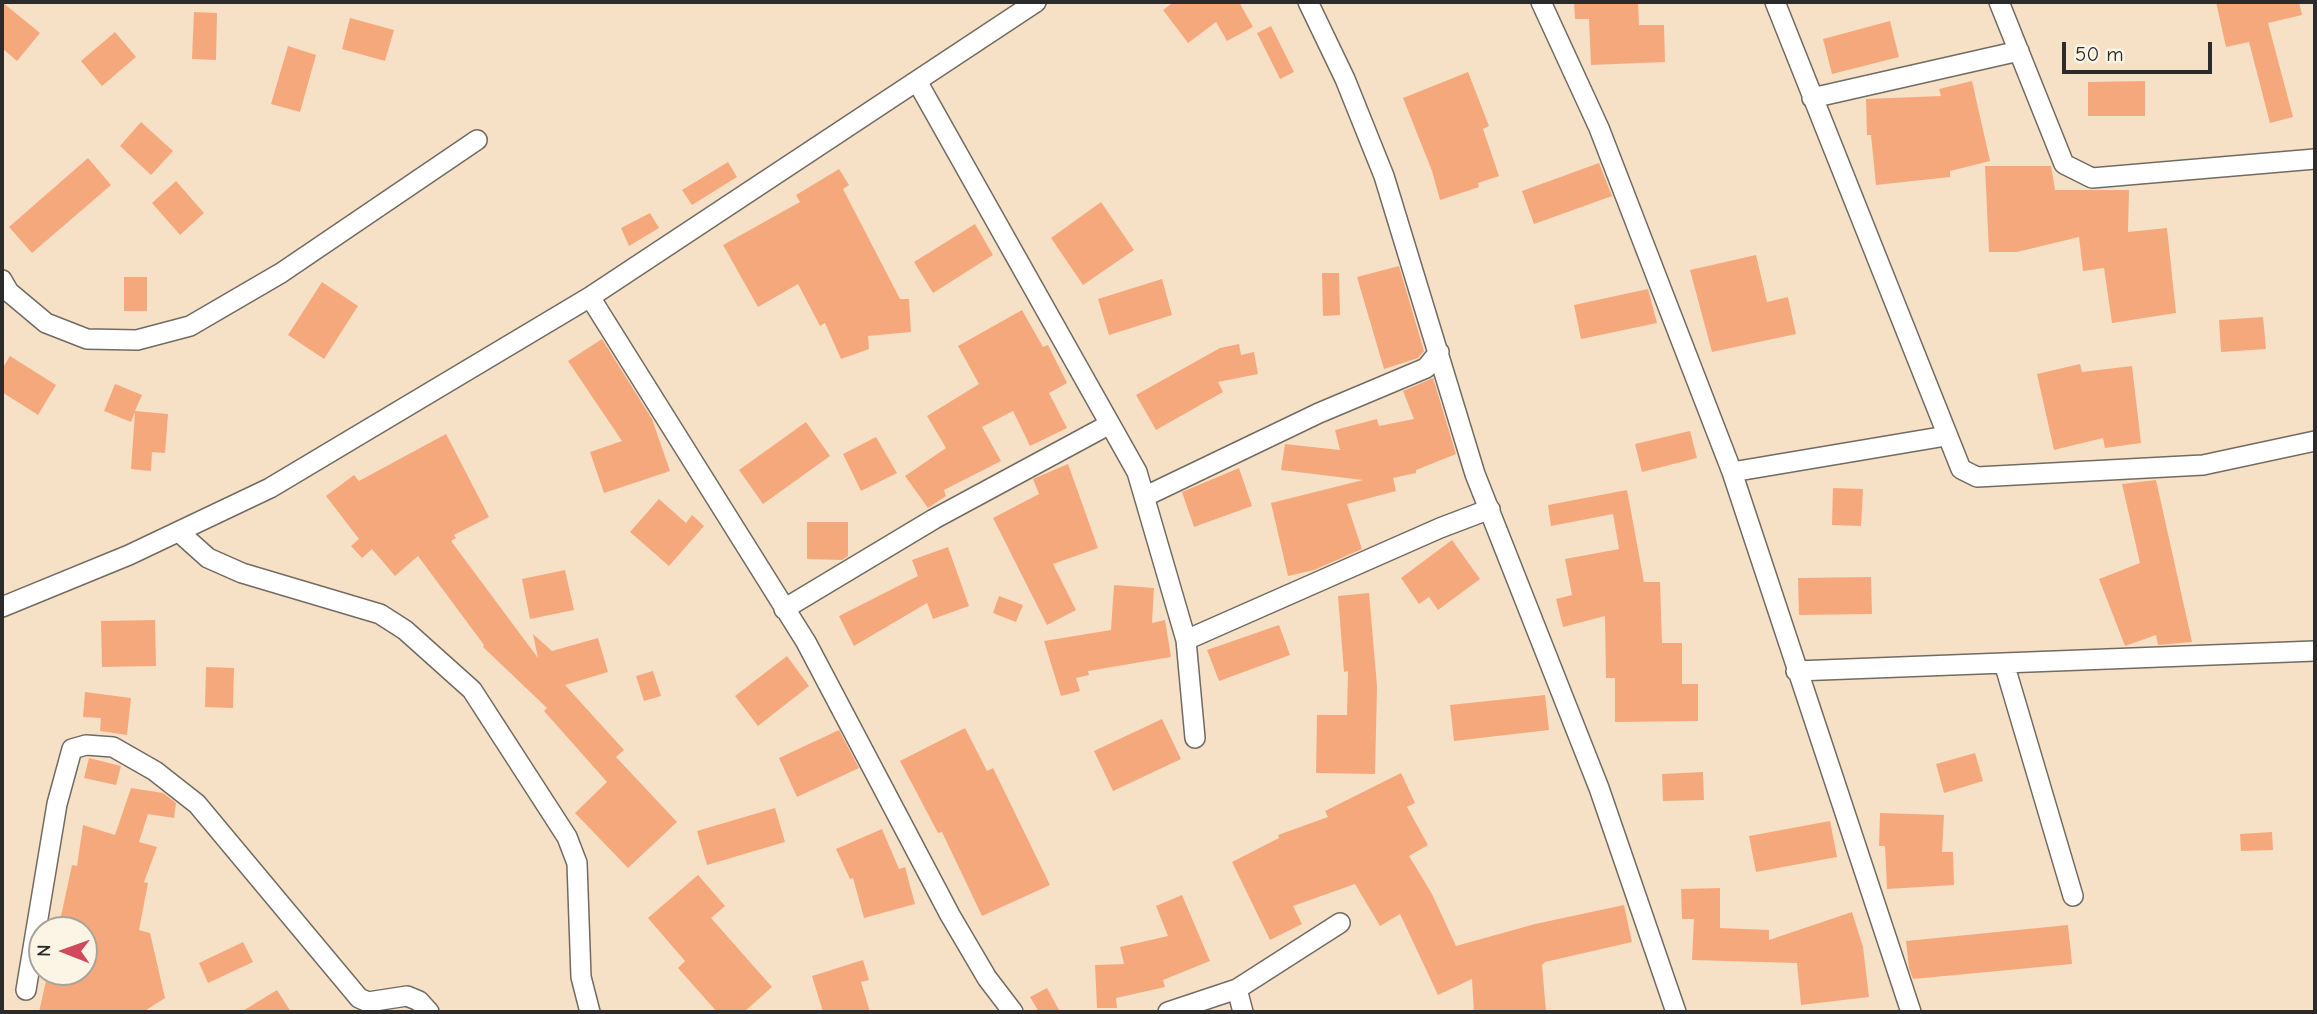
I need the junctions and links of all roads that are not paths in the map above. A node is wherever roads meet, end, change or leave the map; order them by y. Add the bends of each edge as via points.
1 (1036, 2) edge
2 (1308, 2) edge
3 (1541, 2) edge
4 (1775, 2) edge
5 (1999, 2) edge
6 (2019, 51) junction
7 (918, 83) junction
8 (1812, 98) junction
9 (477, 141) dead end
10 (2315, 159) edge
11 (2, 280) edge
12 (590, 297) junction
13 (1439, 352) junction
14 (1110, 424) junction
15 (1946, 436) junction
16 (2315, 441) edge
17 (1732, 472) junction
18 (1146, 496) junction
19 (1490, 509) junction
20 (179, 532) junction
21 (2, 607) edge
22 (784, 610) junction
23 (1186, 640) junction
24 (2315, 651) edge
25 (2004, 663) junction
26 (1796, 671) junction
27 (1195, 738) dead end
28 (2073, 896) dead end
29 (1340, 923) dead end
30 (1237, 989) junction
31 (26, 990) dead end
32 (429, 1012) edge
33 (590, 1012) edge
34 (1013, 1012) edge
35 (1167, 1012) edge
36 (1243, 1012) edge
37 (1676, 1012) edge
38 (1911, 1012) edge

1 - 7 street
2 - 13 street via 1384,176
3 - 17 street via 1599,128
4 - 8 street
5 - 6 street
6 - 8 street
6 - 10 street via 2064,163 2092,178
7 - 12 street
7 - 14 street
8 - 15 street
9 - 11 street via 281,273 190,326 138,340 87,339 46,323 9,292
12 - 20 street via 270,488
12 - 22 street
13 - 18 street via 1426,368 1319,413
13 - 19 street
14 - 18 street
14 - 22 street via 934,519
15 - 16 street via 1961,470 1976,477 2203,465
15 - 17 street
17 - 26 street
18 - 23 street
19 - 23 street
19 - 37 street via 1599,788
20 - 21 street
20 - 33 street via 208,558 242,573 380,614 405,630 472,690 567,837 577,863 581,978
22 - 34 street via 842,708 950,915
23 - 27 street
24 - 25 street
25 - 26 street
25 - 28 street
26 - 38 street
29 - 30 street
30 - 35 street
30 - 36 street
31 - 32 street via 57,804 72,749 86,744 113,747 155,771 197,804 359,998 368,1002 407,996

